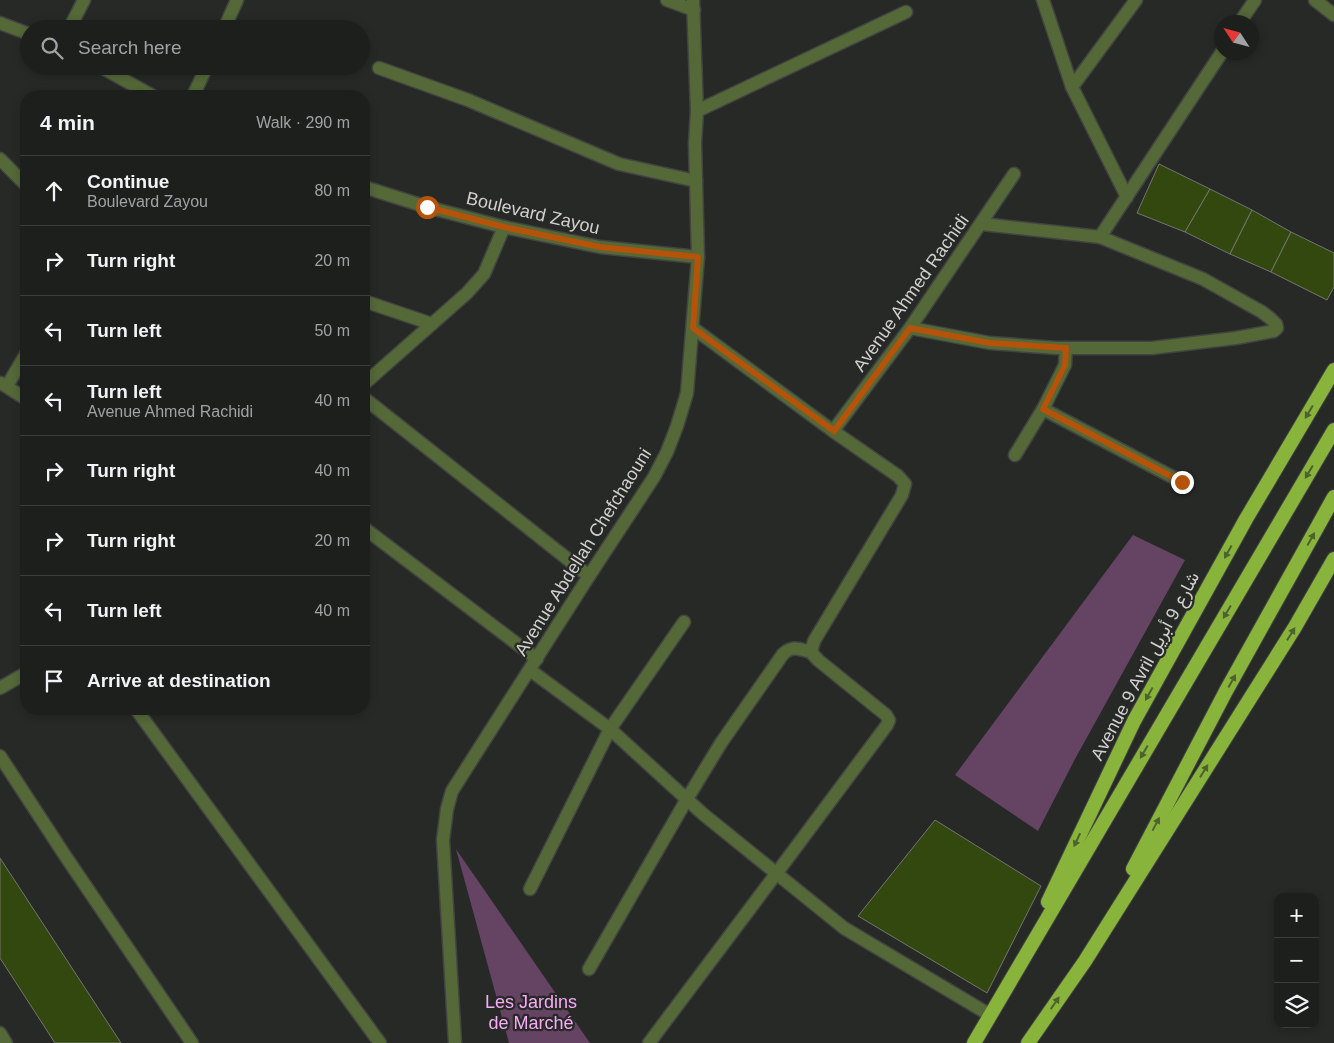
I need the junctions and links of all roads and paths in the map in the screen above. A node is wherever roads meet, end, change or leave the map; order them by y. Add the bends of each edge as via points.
1 (84, 0) edge
2 (237, 0) edge
3 (666, 0) edge
4 (1043, 0) edge
5 (1136, 0) edge
6 (1255, 0) edge
7 (1315, 0) edge
8 (694, 5) edge
9 (906, 12) dead end
10 (1245, 15) edge
11 (1334, 15) edge
12 (74, 20) edge
13 (228, 20) edge
14 (0, 23) edge
15 (20, 31) edge
16 (1217, 60) edge
17 (379, 68) dead end
18 (115, 75) edge
19 (203, 75) edge
20 (1072, 87) junction
21 (142, 90) edge
22 (196, 90) edge
23 (697, 111) junction
24 (0, 159) edge
25 (1014, 174) dead end
26 (20, 179) edge
27 (696, 181) junction
28 (370, 189) edge
29 (1127, 197) junction
30 (982, 224) junction
31 (504, 227) junction
32 (1100, 237) junction
33 (698, 257) junction
34 (370, 303) edge
35 (432, 324) junction
36 (693, 328) junction
37 (910, 328) junction
38 (1066, 348) junction
39 (20, 362) edge
40 (1334, 370) edge
41 (370, 379) edge
42 (3, 384) edge
43 (20, 394) edge
44 (370, 403) edge
45 (1043, 409) junction
46 (1334, 430) edge
47 (834, 431) junction
48 (1015, 455) dead end
49 (1182, 482) dead end
50 (1334, 497) edge
51 (370, 533) edge
52 (1334, 559) edge
53 (589, 576) junction
54 (684, 622) dead end
55 (811, 652) junction
56 (534, 665) junction
57 (20, 676) edge
58 (0, 688) edge
59 (140, 715) edge
60 (610, 729) junction
61 (0, 756) edge
62 (687, 799) junction
63 (776, 874) junction
64 (530, 889) dead end
65 (1085, 961) junction
66 (589, 969) dead end
67 (1007, 989) junction
68 (990, 1015) junction
69 (0, 1033) edge
70 (6, 1043) edge
71 (192, 1043) edge
72 (380, 1043) edge
73 (456, 1043) edge
74 (648, 1043) edge
75 (974, 1043) edge
76 (1028, 1043) edge

1 - 12 street
2 - 13 street
3 - 8 street
4 - 20 street
5 - 20 street
6 - 10 street
7 - 11 street
8 - 23 street, Avenue Abdellah Chefchaouni
9 - 23 street
14 - 15 street
16 - 29 street
17 - 27 street via 468,100 619,164
18 - 21 street
19 - 22 street
20 - 29 street
23 - 27 street, Avenue Abdellah Chefchaouni
24 - 26 street
25 - 30 street, Avenue Ahmed Rachidi
27 - 33 street, Avenue Abdellah Chefchaouni
28 - 31 street, Boulevard Zayou
29 - 32 street
30 - 32 street
30 - 37 street, Avenue Ahmed Rachidi
31 - 33 street, Boulevard Zayou via 600,247
31 - 35 street via 484,274
32 - 38 street via 1203,279 1262,312 1277,328 1274,332 1152,348
33 - 36 street, Avenue Abdellah Chefchaouni
34 - 35 street
35 - 41 street
36 - 47 street
36 - 53 street, Avenue Abdellah Chefchaouni via 687,393 667,452
37 - 38 street via 990,343
37 - 47 street, Avenue Ahmed Rachidi
38 - 45 street via 1065,365
39 - 42 street
40 -> 67 highway, Avenue 9 Avril شارع 9 أبريل via 1246,519 1134,721
42 - 43 street
44 - 53 street
45 - 48 street
45 - 49 street
46 -> 67 highway, Avenue 9 Avril شارع 9 أبريل
47 - 55 street via 898,476 904,484 902,495 814,641
65 -> 50 highway via 1226,692
51 - 56 street
65 -> 52 highway via 1295,627
53 - 56 street, Avenue Abdellah Chefchaouni
54 - 60 street
55 - 62 street via 793,648 783,654
55 - 63 street via 889,720
56 - 60 street
56 - 73 street, Avenue Abdellah Chefchaouni via 452,791 446,810 443,840
57 - 58 street
59 - 72 street
60 - 62 street
60 - 64 street
61 - 71 street
62 - 63 street
62 - 66 street
63 - 68 street via 844,928
63 - 74 street
76 -> 65 highway
67 - 68 highway, Avenue 9 Avril شارع 9 أبريل
68 - 75 highway, Avenue 9 Avril شارع 9 أبريل
69 - 70 street

